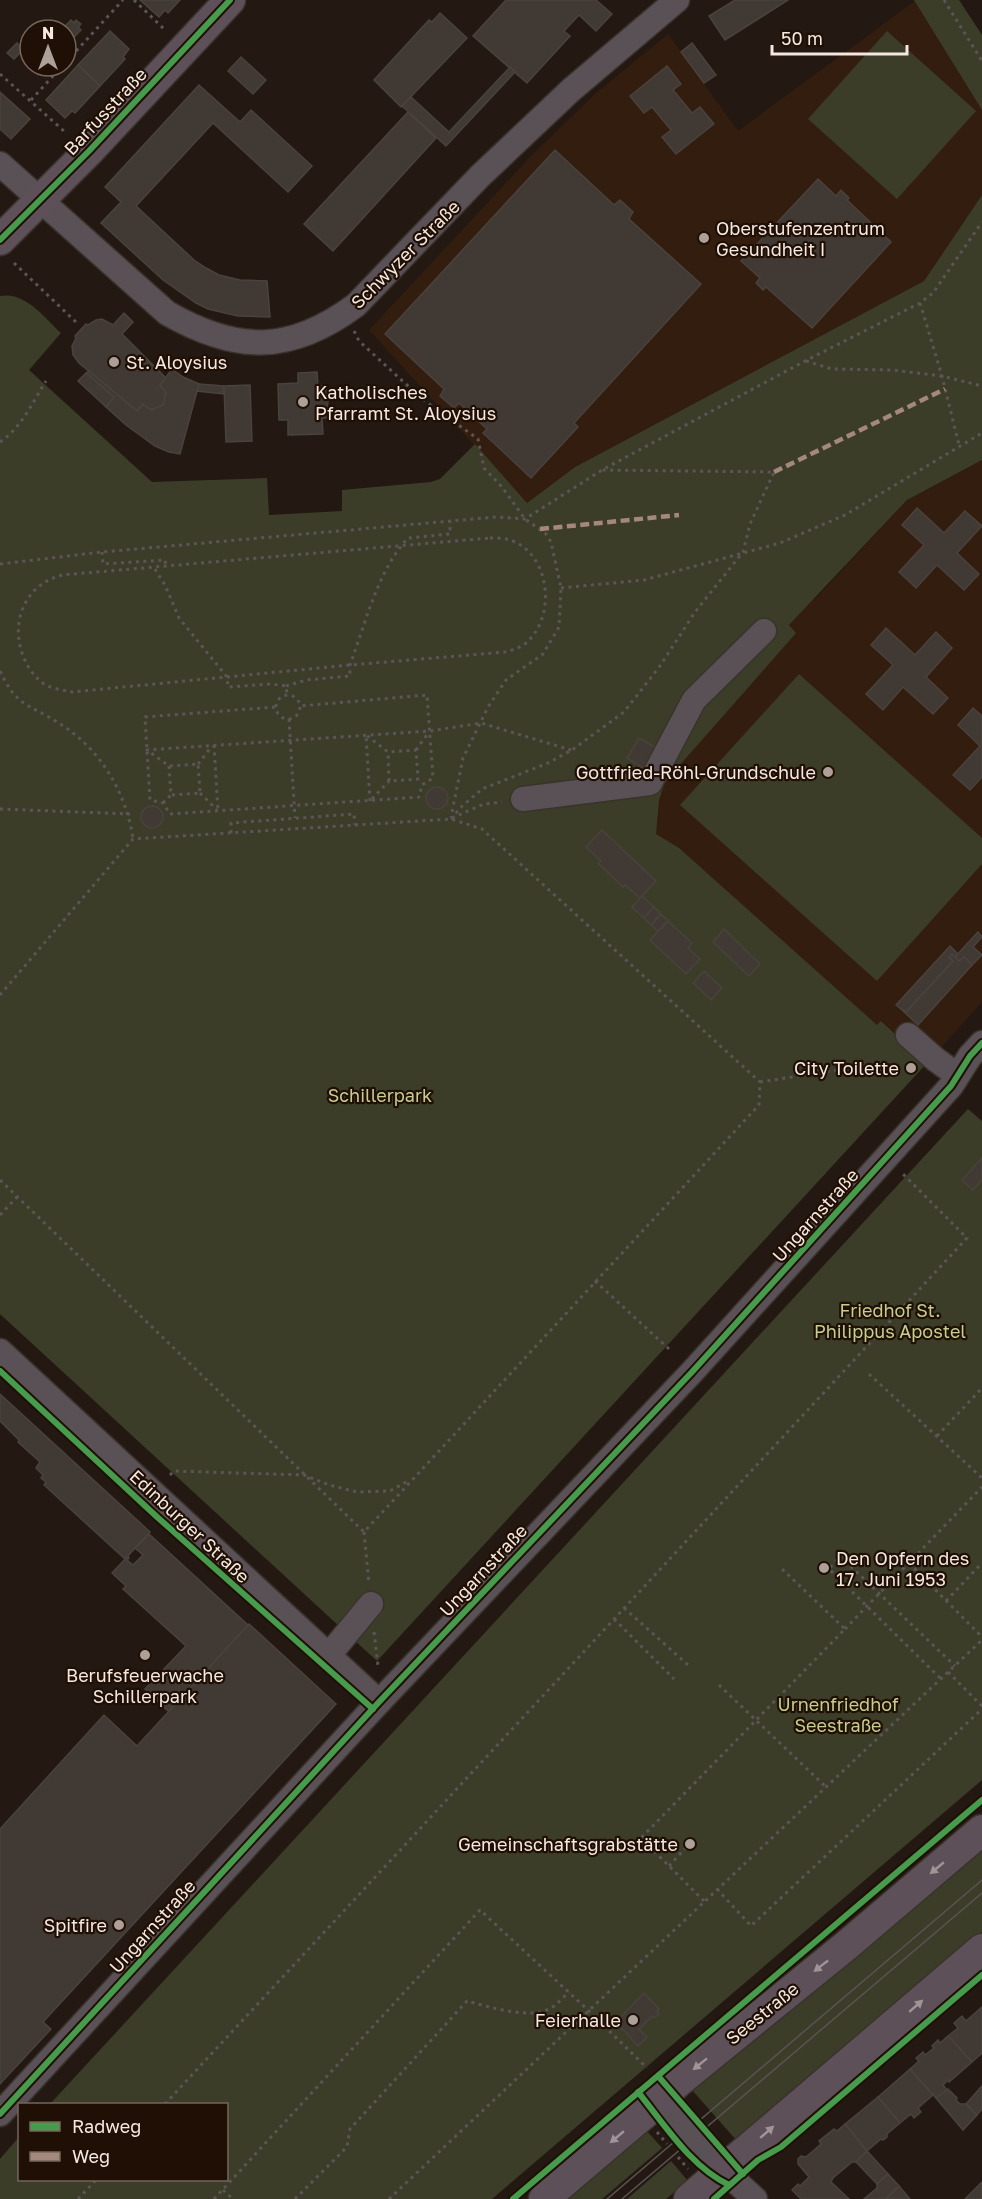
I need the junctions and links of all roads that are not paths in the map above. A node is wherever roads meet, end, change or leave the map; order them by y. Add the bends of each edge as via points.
1 (230, 0) edge
2 (677, 0) edge
3 (0, 164) edge
4 (41, 201) junction
5 (7, 252) edge
6 (764, 631) dead end
7 (523, 799) road end
8 (908, 1035) dead end
9 (973, 1060) edge
10 (0, 1351) edge
11 (371, 1604) dead end
12 (329, 1655) junction
13 (379, 1702) junction
14 (982, 1830) edge
15 (982, 1949) edge
16 (661, 2098) junction
17 (0, 2114) edge
18 (723, 2170) junction
19 (689, 2184) edge
20 (544, 2199) edge
21 (755, 2199) edge

1 - 4 main road, Barfusstraße
2 - 4 street, Schwyzer Straße via 571,90 497,160 356,305 311,332 258,343 221,338 190,326 147,297
3 - 4 street, Schwyzer Straße
4 - 5 main road, Barfusstraße
6 - 7 street via 694,700 650,783
8 - 9 street via 935,1059
9 - 13 street, Ungarnstraße via 692,1372
10 - 12 street, Edinburger Straße
11 - 12 street
12 - 13 street, Edinburger Straße
13 - 17 street, Ungarnstraße
14 -> 16 main road, Seestraße
18 -> 15 main road
16 - 18 street
16 -> 20 main road, Seestraße
18 - 19 main road
18 - 21 street

